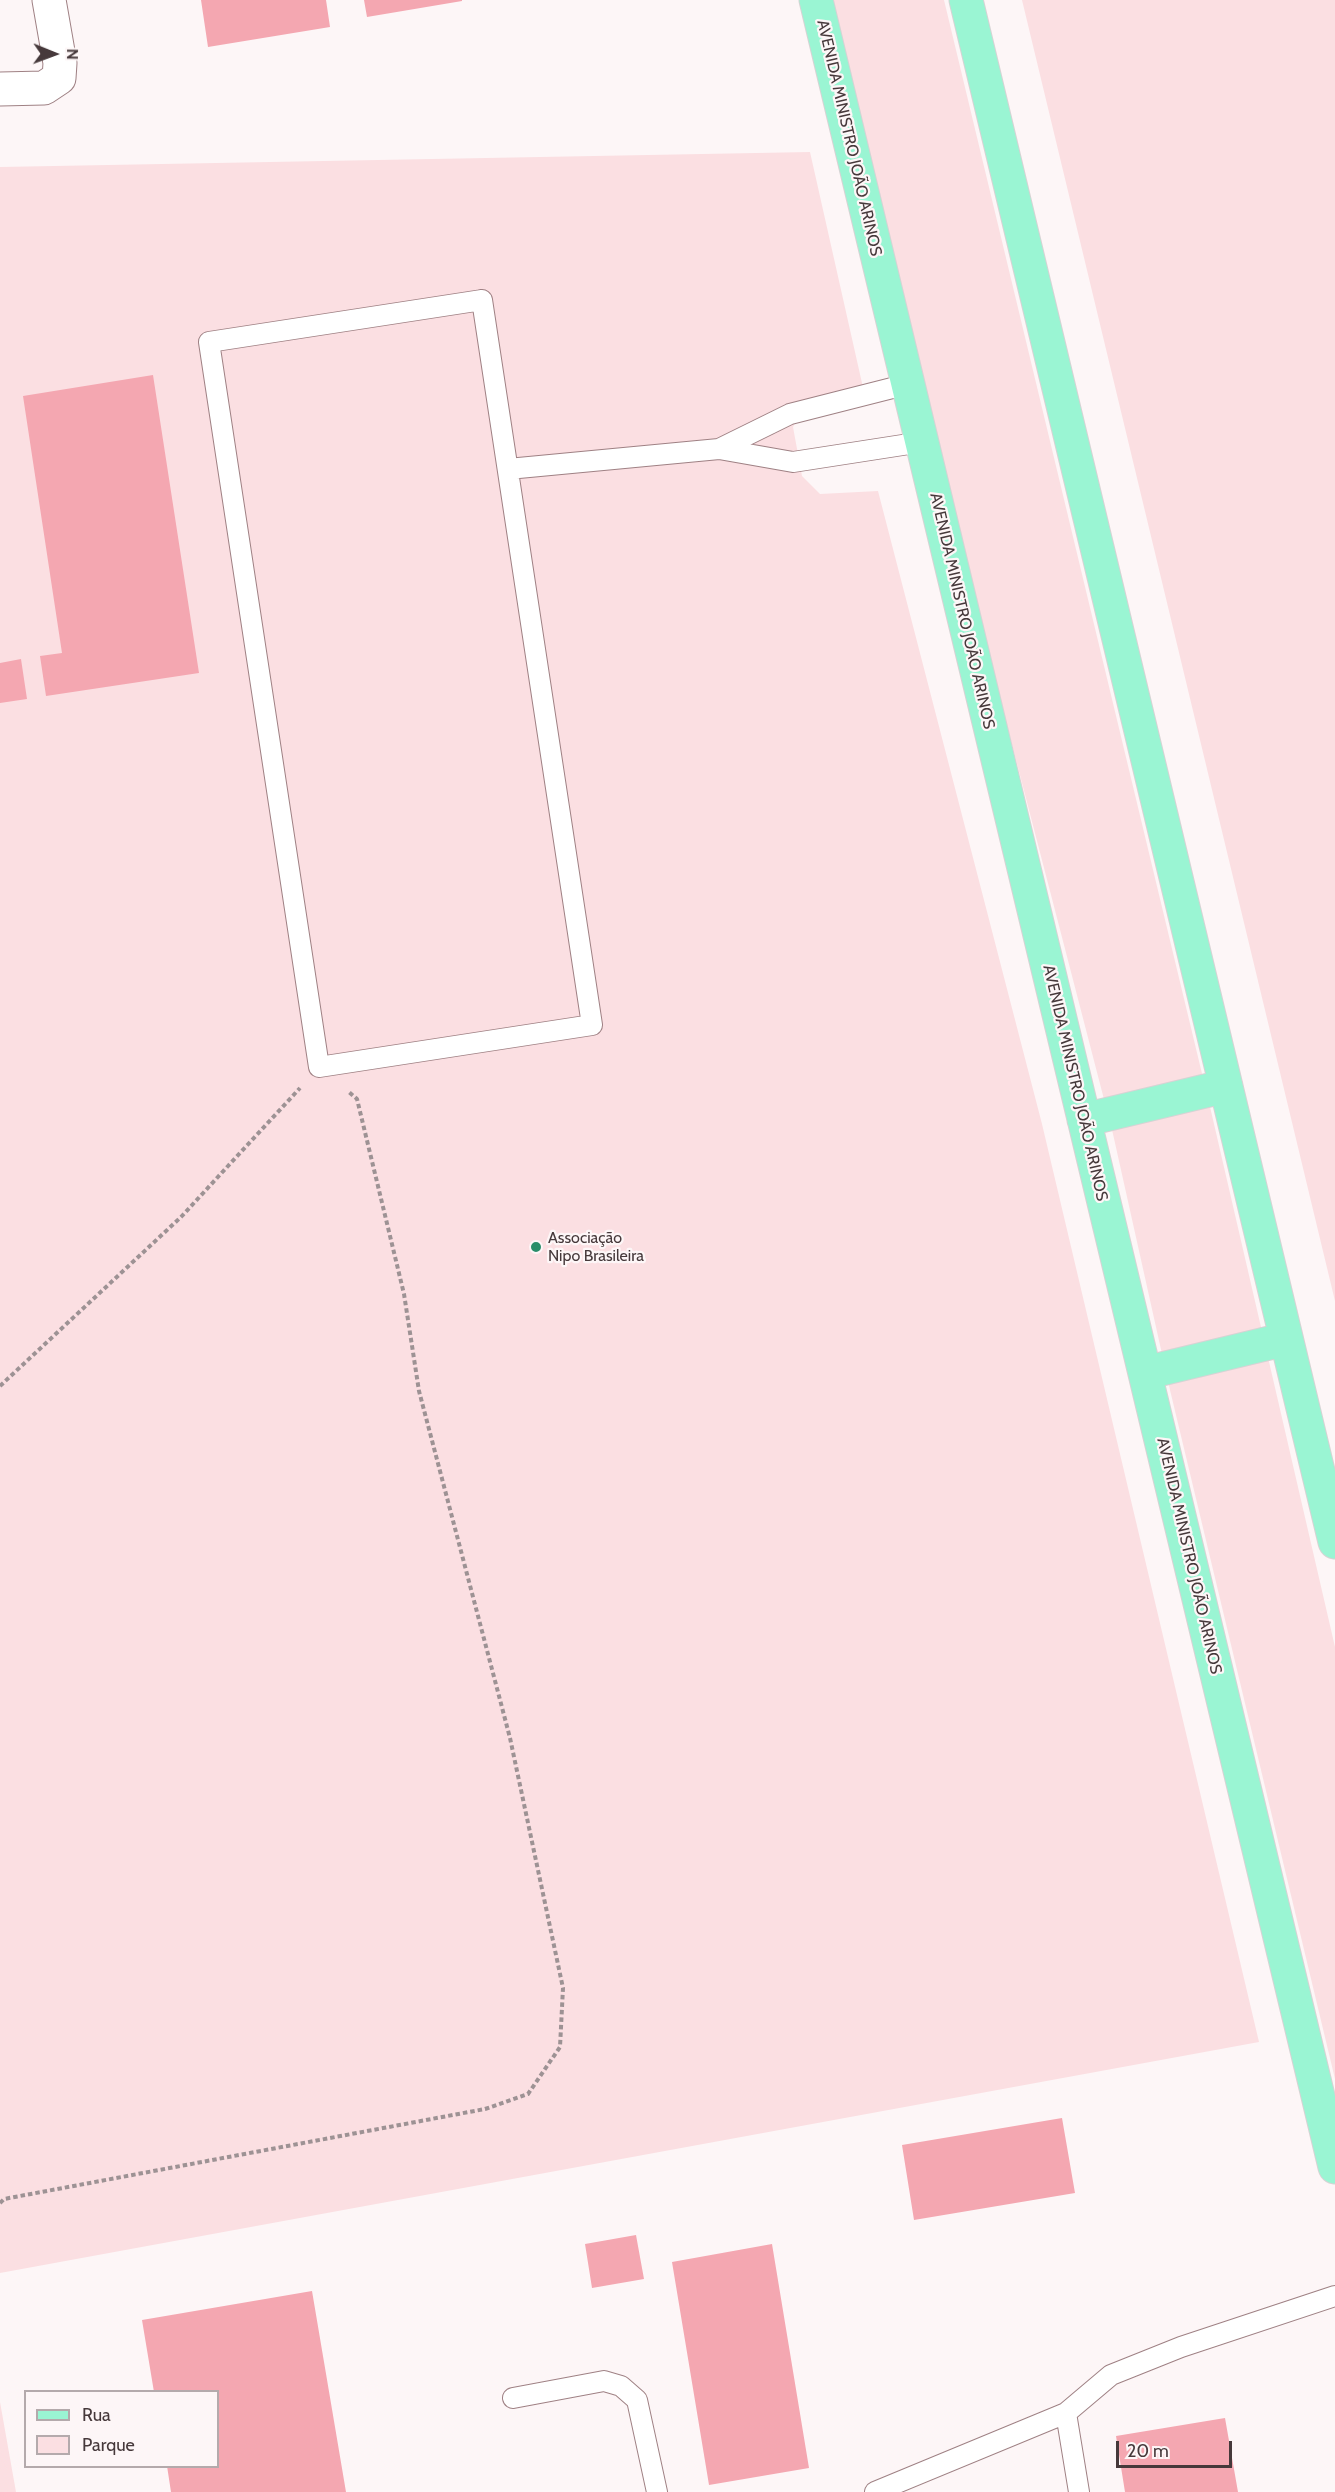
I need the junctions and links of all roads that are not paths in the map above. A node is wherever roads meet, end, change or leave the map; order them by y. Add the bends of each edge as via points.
1 (49, 0) edge
2 (816, 0) edge
3 (966, 0) edge
4 (0, 89) edge
5 (908, 384) junction
6 (922, 442) junction
7 (719, 449) junction
8 (508, 469) junction
9 (1226, 1086) junction
10 (1084, 1120) junction
11 (1286, 1339) junction
12 (1145, 1373) junction
13 (1335, 1542) edge
14 (1335, 2167) edge
15 (1335, 2296) edge
16 (513, 2398) dead end
17 (1066, 2413) junction
18 (653, 2491) edge
19 (875, 2492) edge
20 (1079, 2492) edge

1 - 4 street via 59,78 44,88
2 - 5 main road, AVENIDA MINISTRO JOÃO ARINOS
3 - 9 main road
5 - 6 main road, AVENIDA MINISTRO JOÃO ARINOS
5 - 7 lane via 790,414
6 - 7 lane via 793,462
6 - 10 main road, AVENIDA MINISTRO JOÃO ARINOS
7 - 8 lane
8 - 8 lane via 482,300 209,342 320,1067 592,1024
9 - 10 main road
9 - 11 main road
10 - 12 main road, AVENIDA MINISTRO JOÃO ARINOS
11 - 12 main road
11 - 13 main road
12 - 14 main road, AVENIDA MINISTRO JOÃO ARINOS
15 - 17 lane via 1181,2347 1111,2375
16 - 18 lane via 604,2381 621,2386 637,2400
17 - 19 lane
17 - 20 lane

